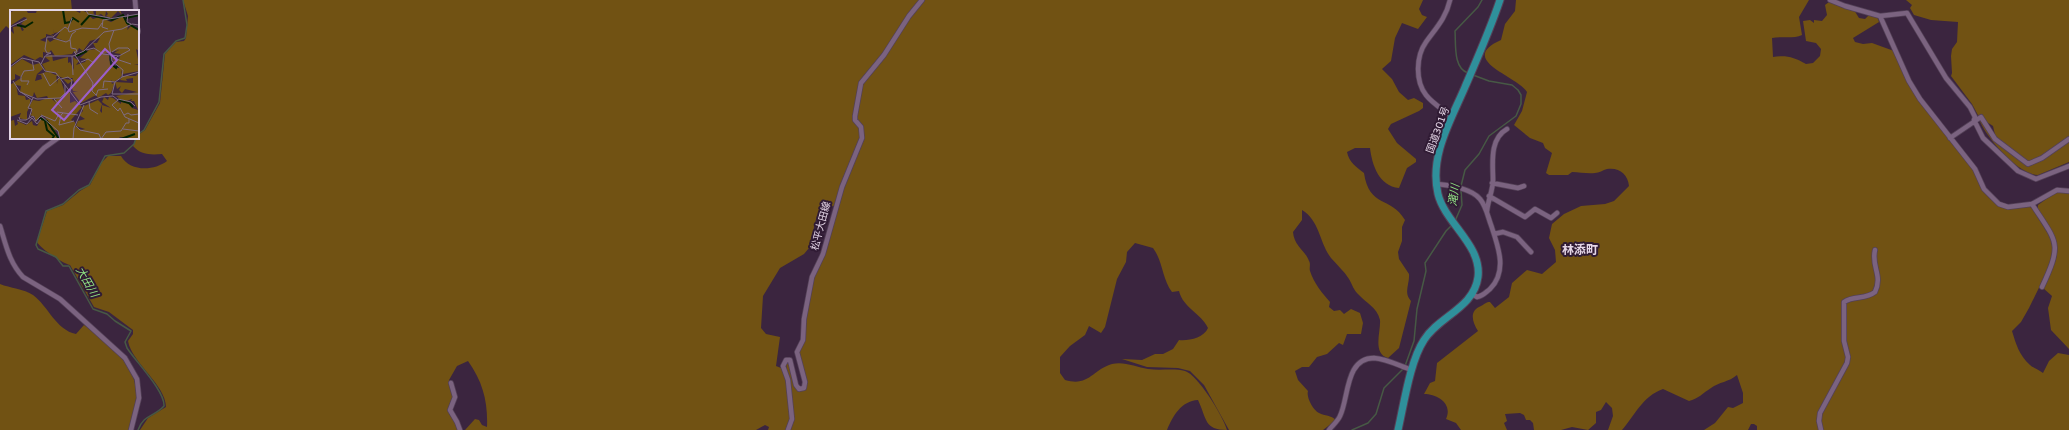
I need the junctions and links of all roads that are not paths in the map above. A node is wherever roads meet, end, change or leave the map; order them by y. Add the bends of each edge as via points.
1 (135, 0) edge
2 (922, 0) edge
3 (1450, 0) edge
4 (1500, 0) edge
5 (1830, 0) edge
6 (136, 10) edge
7 (1880, 16) junction
8 (1452, 117) junction
9 (1974, 120) junction
10 (1507, 129) dead end
11 (1950, 138) junction
12 (57, 139) edge
13 (2069, 139) edge
14 (2069, 166) edge
15 (1492, 183) junction
16 (1437, 184) junction
17 (1524, 186) dead end
18 (2069, 191) edge
19 (0, 194) edge
20 (1489, 196) junction
21 (2032, 204) junction
22 (1487, 212) junction
23 (1557, 213) dead end
24 (0, 226) edge
25 (1494, 234) junction
26 (1875, 250) dead end
27 (1532, 252) dead end
28 (2042, 287) dead end
29 (1472, 294) junction
30 (1409, 369) junction
31 (451, 383) dead end
32 (131, 430) edge
33 (460, 430) edge
34 (788, 430) edge
35 (1329, 430) edge
36 (1398, 430) edge
37 (1821, 430) edge

1 - 6 street
2 - 34 street, 松平大田線 via 861,83 855,116 862,129 862,138 842,187 823,254 812,277 803,340 797,352 805,382 802,389 796,385 790,360 786,360 783,366 788,380 792,419
3 - 8 street via 1448,12 1420,52 1418,63 1420,80 1426,94
4 - 8 highway, 国道301号
5 - 7 street
7 - 9 street via 1907,13 1946,78 1970,107
7 - 11 street via 1908,81
8 - 16 highway, 国道301号 via 1439,152
9 - 11 street
9 - 13 street via 1983,118 1995,139 2028,164 2034,163
9 - 14 street via 1988,144 2018,171 2032,179 2039,179
10 - 15 street via 1502,132 1493,151
11 - 21 street via 1975,169 1984,189 1999,204 2008,207
12 - 19 street via 44,148
15 - 17 street via 1518,188
15 - 20 street
16 - 22 street via 1467,191 1480,199
16 - 29 highway, 国道301号 via 1448,216 1470,247 1477,263 1478,276
18 - 21 street via 2057,190
20 - 22 street
20 - 23 street via 1525,217 1535,209 1551,218
21 - 28 street via 2054,240 2056,250 2053,264
22 - 25 street
24 - 32 street via 8,255 18,272 60,299 117,350 132,368 137,379 139,398
25 - 27 street via 1504,232 1517,237
25 - 29 street via 1501,262 1497,280 1483,296 1477,297
26 - 37 street via 1874,262 1879,278 1875,292 1866,298 1849,299 1844,302 1847,363 1820,413
29 - 30 highway, 国道301号 via 1463,305 1428,334
30 - 35 street via 1400,364 1374,358 1358,365 1350,376 1341,415
30 - 36 highway, 国道301号
31 - 33 street via 455,400 450,410

